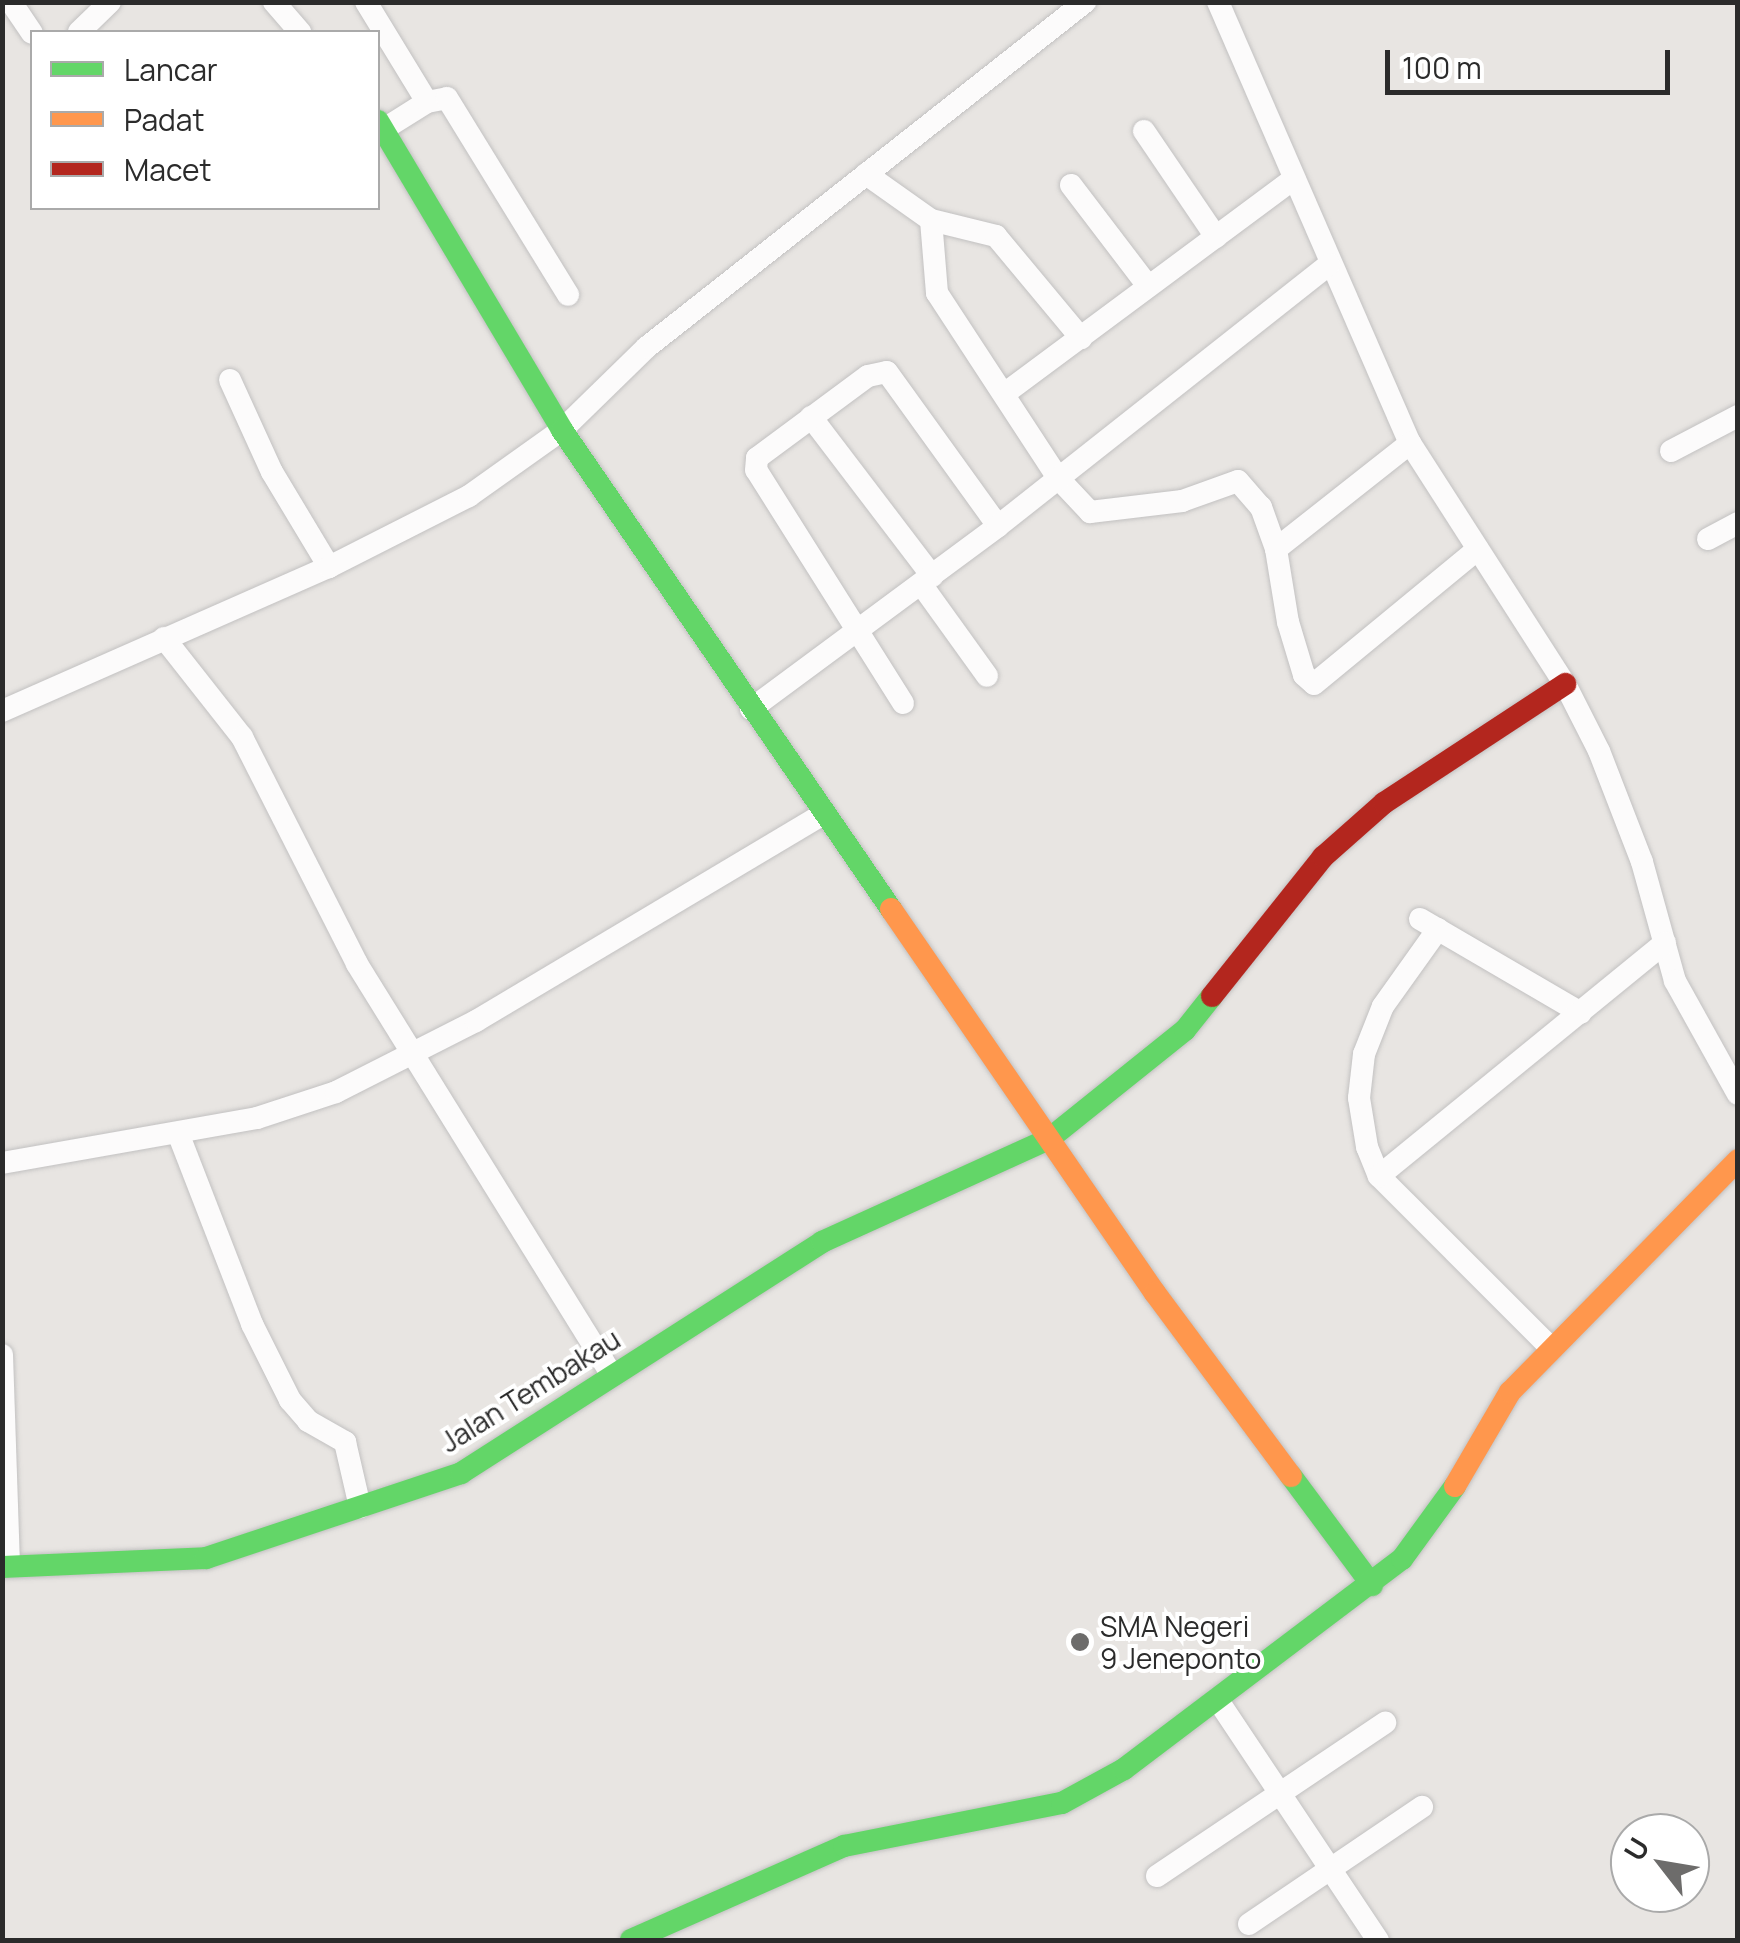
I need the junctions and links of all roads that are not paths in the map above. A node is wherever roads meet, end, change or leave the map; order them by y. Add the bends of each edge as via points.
1 (11, 2) edge
2 (110, 2) edge
3 (274, 2) edge
4 (366, 2) edge
5 (1085, 2) edge
6 (1218, 2) edge
7 (31, 30) edge
8 (81, 30) edge
9 (298, 30) edge
10 (427, 102) junction
11 (381, 125) edge
12 (1144, 130) dead end
13 (866, 174) junction
14 (1294, 178) junction
15 (1071, 184) dead end
16 (931, 220) junction
17 (1216, 236) junction
18 (1329, 266) junction
19 (1148, 286) junction
20 (568, 295) dead end
21 (1081, 338) junction
22 (230, 380) dead end
23 (1004, 394) junction
24 (810, 416) junction
25 (1738, 416) edge
26 (562, 430) junction
27 (1410, 443) junction
28 (1671, 451) dead end
29 (1058, 478) junction
30 (1738, 523) edge
31 (998, 526) junction
32 (1708, 539) dead end
33 (1276, 549) junction
34 (1478, 549) junction
35 (328, 567) junction
36 (926, 580) junction
37 (857, 630) junction
38 (164, 638) junction
39 (988, 676) dead end
40 (1565, 684) junction
41 (903, 704) dead end
42 (751, 708) junction
43 (2, 711) edge
44 (824, 814) junction
45 (1666, 943) junction
46 (1581, 1013) junction
47 (413, 1056) junction
48 (1738, 1094) edge
49 (178, 1133) junction
50 (1048, 1139) junction
51 (1738, 1160) edge
52 (2, 1163) edge
53 (1379, 1176) junction
54 (1550, 1347) junction
55 (2, 1355) edge
56 (611, 1372) junction
57 (360, 1507) junction
58 (6, 1566) edge
59 (1372, 1585) junction
60 (1217, 1698) junction
61 (1385, 1723) dead end
62 (1282, 1797) junction
63 (1422, 1807) dead end
64 (1328, 1866) junction
65 (1157, 1876) dead end
66 (1249, 1924) dead end
67 (631, 1940) edge
68 (1378, 1940) edge

1 - 7 street
2 - 8 street
3 - 9 street
4 - 10 street
5 - 13 street
6 - 14 street
10 - 11 street
10 - 20 street via 449,101
11 - 26 street
12 - 17 street
13 - 16 street
13 - 26 street via 647,347
14 - 17 street
14 - 18 street
15 - 19 street
16 - 21 street via 996,236
16 - 23 street via 938,294
17 - 19 street
18 - 27 street
18 - 29 street
19 - 21 street
21 - 23 street
22 - 35 street via 265,459
23 - 29 street
24 - 31 street via 868,376 887,372
24 - 36 street
24 - 37 street via 755,466
25 - 28 street
26 - 35 street via 469,496
26 - 42 street
27 - 33 street
27 - 34 street
29 - 31 street
29 - 33 street via 1090,512 1106,513 1182,501 1238,481 1262,507
30 - 32 street
31 - 36 street
33 - 34 street via 1288,622 1304,675 1314,684
34 - 40 street
35 - 38 street
36 - 37 street
36 - 39 street
37 - 41 street
37 - 42 street
38 - 43 street
38 - 47 street via 242,737 312,879
40 - 45 street via 1620,800
40 - 50 street, Jalan Tembakau via 1445,761 1347,836 1185,1030
42 - 44 street
44 - 47 street
44 - 50 street
45 - 46 street
45 - 48 street via 1675,981
46 - 53 street
46 - 53 street via 1429,924 1364,1054 1359,1098
47 - 49 street via 257,1118
47 - 56 street
49 - 52 street
49 - 57 street via 252,1324 299,1412 345,1442
50 - 56 street, Jalan Tembakau via 822,1242
50 - 59 street
51 - 54 street
53 - 54 street
54 - 59 street via 1488,1422 1420,1538
55 - 58 street
56 - 57 street, Jalan Tembakau via 461,1473
57 - 58 street, Jalan Tembakau via 206,1558
59 - 60 street
60 - 62 street
60 - 67 street via 1095,1790 1062,1803 844,1846
61 - 62 street
62 - 64 street
62 - 65 street
63 - 64 street
64 - 66 street
64 - 68 street

